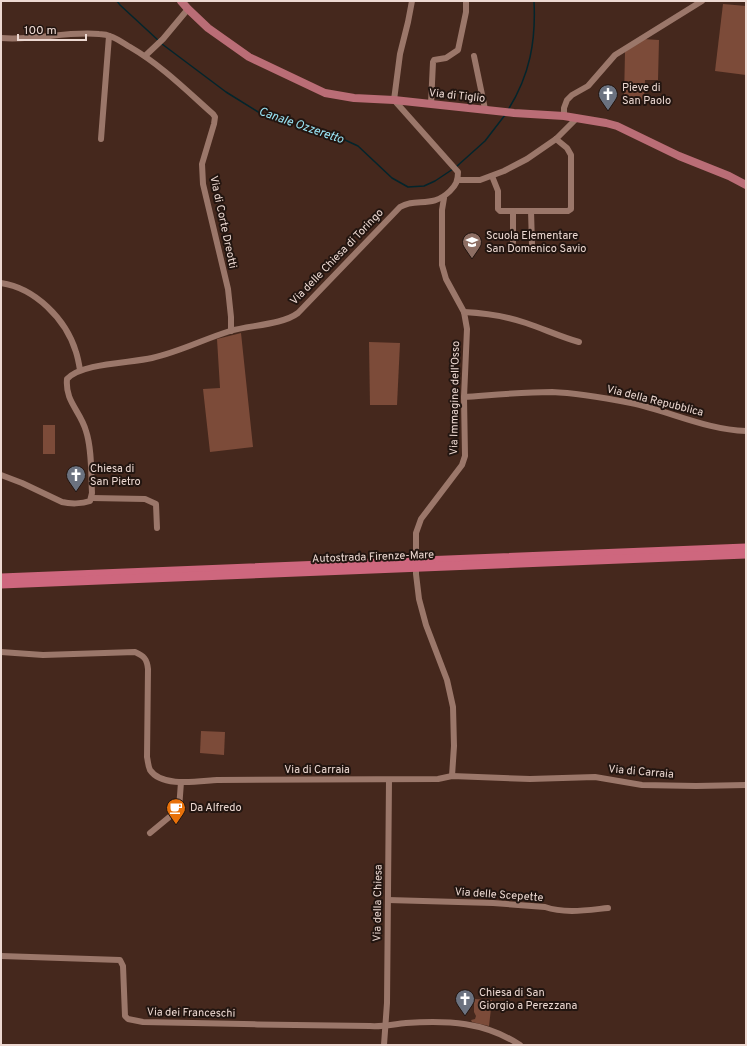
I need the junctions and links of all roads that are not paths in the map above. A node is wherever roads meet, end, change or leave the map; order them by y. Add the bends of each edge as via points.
1 (181, 1) edge
2 (412, 1) edge
3 (466, 1) edge
4 (702, 1) edge
5 (188, 9) junction
6 (109, 36) junction
7 (1, 38) edge
8 (145, 56) junction
9 (474, 56) dead end
10 (394, 100) junction
11 (431, 104) junction
12 (485, 110) junction
13 (564, 116) junction
14 (577, 118) junction
15 (101, 139) dead end
16 (556, 139) junction
17 (492, 176) junction
18 (458, 180) junction
19 (746, 185) edge
20 (444, 198) junction
21 (513, 211) junction
22 (531, 212) junction
23 (513, 242) dead end
24 (532, 244) dead end
25 (1, 283) edge
26 (464, 312) junction
27 (231, 331) junction
28 (579, 342) dead end
29 (80, 370) junction
30 (464, 397) junction
31 (746, 431) edge
32 (1, 475) edge
33 (92, 498) junction
34 (157, 528) dead end
35 (746, 548) edge
36 (746, 554) edge
37 (1, 578) edge
38 (1, 584) edge
39 (1, 652) edge
40 (452, 776) junction
41 (389, 780) junction
42 (181, 782) junction
43 (746, 785) edge
44 (150, 833) dead end
45 (388, 900) junction
46 (608, 908) dead end
47 (1, 956) edge
48 (385, 1026) junction
49 (384, 1045) edge
50 (520, 1045) edge

1 - 5 main road, Via di Tiglio
2 - 10 street via 400,54
3 - 11 street via 458,50 446,58 433,62
4 - 13 street via 615,55 588,86 567,100
5 - 8 street
5 - 10 main road, Via di Tiglio via 208,28 249,57 325,94
6 - 7 street via 91,34 17,40
6 - 8 street
6 - 15 street
8 - 27 street, Via di Corte Dreotti via 215,117 202,164 203,184 228,290
9 - 12 street
10 - 11 main road, Via di Tiglio
10 - 18 street via 450,162 458,172
11 - 12 main road, Via di Tiglio
12 - 13 main road, Via di Tiglio
13 - 14 main road, Via di Tiglio
14 - 16 street
14 - 19 main road, Via di Tiglio via 617,126
16 - 17 street via 527,160
16 - 22 street via 571,155 571,209 568,212
17 - 18 street via 476,181
17 - 21 street via 498,190 498,209
18 - 20 street via 456,186
20 - 26 street, Via Immagine dell'Osso via 442,266 446,279
20 - 27 street, Via delle Chiesa di Toringo via 400,207 293,317
21 - 22 street
21 - 23 street
22 - 24 street
25 - 29 street via 28,293 51,310 67,331
26 - 28 street via 512,319
26 - 30 street, Via Immagine dell'Osso via 467,329
27 - 29 street, Via delle Chiesa di Toringo via 153,358
29 - 33 street via 67,379 67,386 69,399 83,422 88,438
30 - 31 street, Via della Repubblica via 552,392 576,394 632,404 724,429
30 - 40 street, Via Immagine dell'Osso via 466,456 462,465 420,518 415,553 419,599 447,680 453,707
32 - 33 street via 62,502 87,502
33 - 34 street via 150,501 156,504
35 - 37 highway, Autostrada Firenze-Mare
36 - 38 highway, Autostrada Firenze-Mare
39 - 42 street, Via di Carraia via 135,652 142,655 147,660 148,669 147,758 150,769 156,776
40 - 41 street, Via di Carraia via 438,779
40 - 43 street, Via di Carraia via 530,779 595,777 650,785
41 - 42 street, Via di Carraia
41 - 45 street, Via della Chiesa
42 - 44 street via 179,809
45 - 46 street, Via delle Scepette via 493,903 545,907 552,910 582,911
45 - 48 street, Via della Chiesa
47 - 48 street, Via dei Franceschi via 120,960 123,966 125,1016 143,1022
48 - 49 street, Via della Chiesa
48 - 50 street via 450,1022 488,1028

